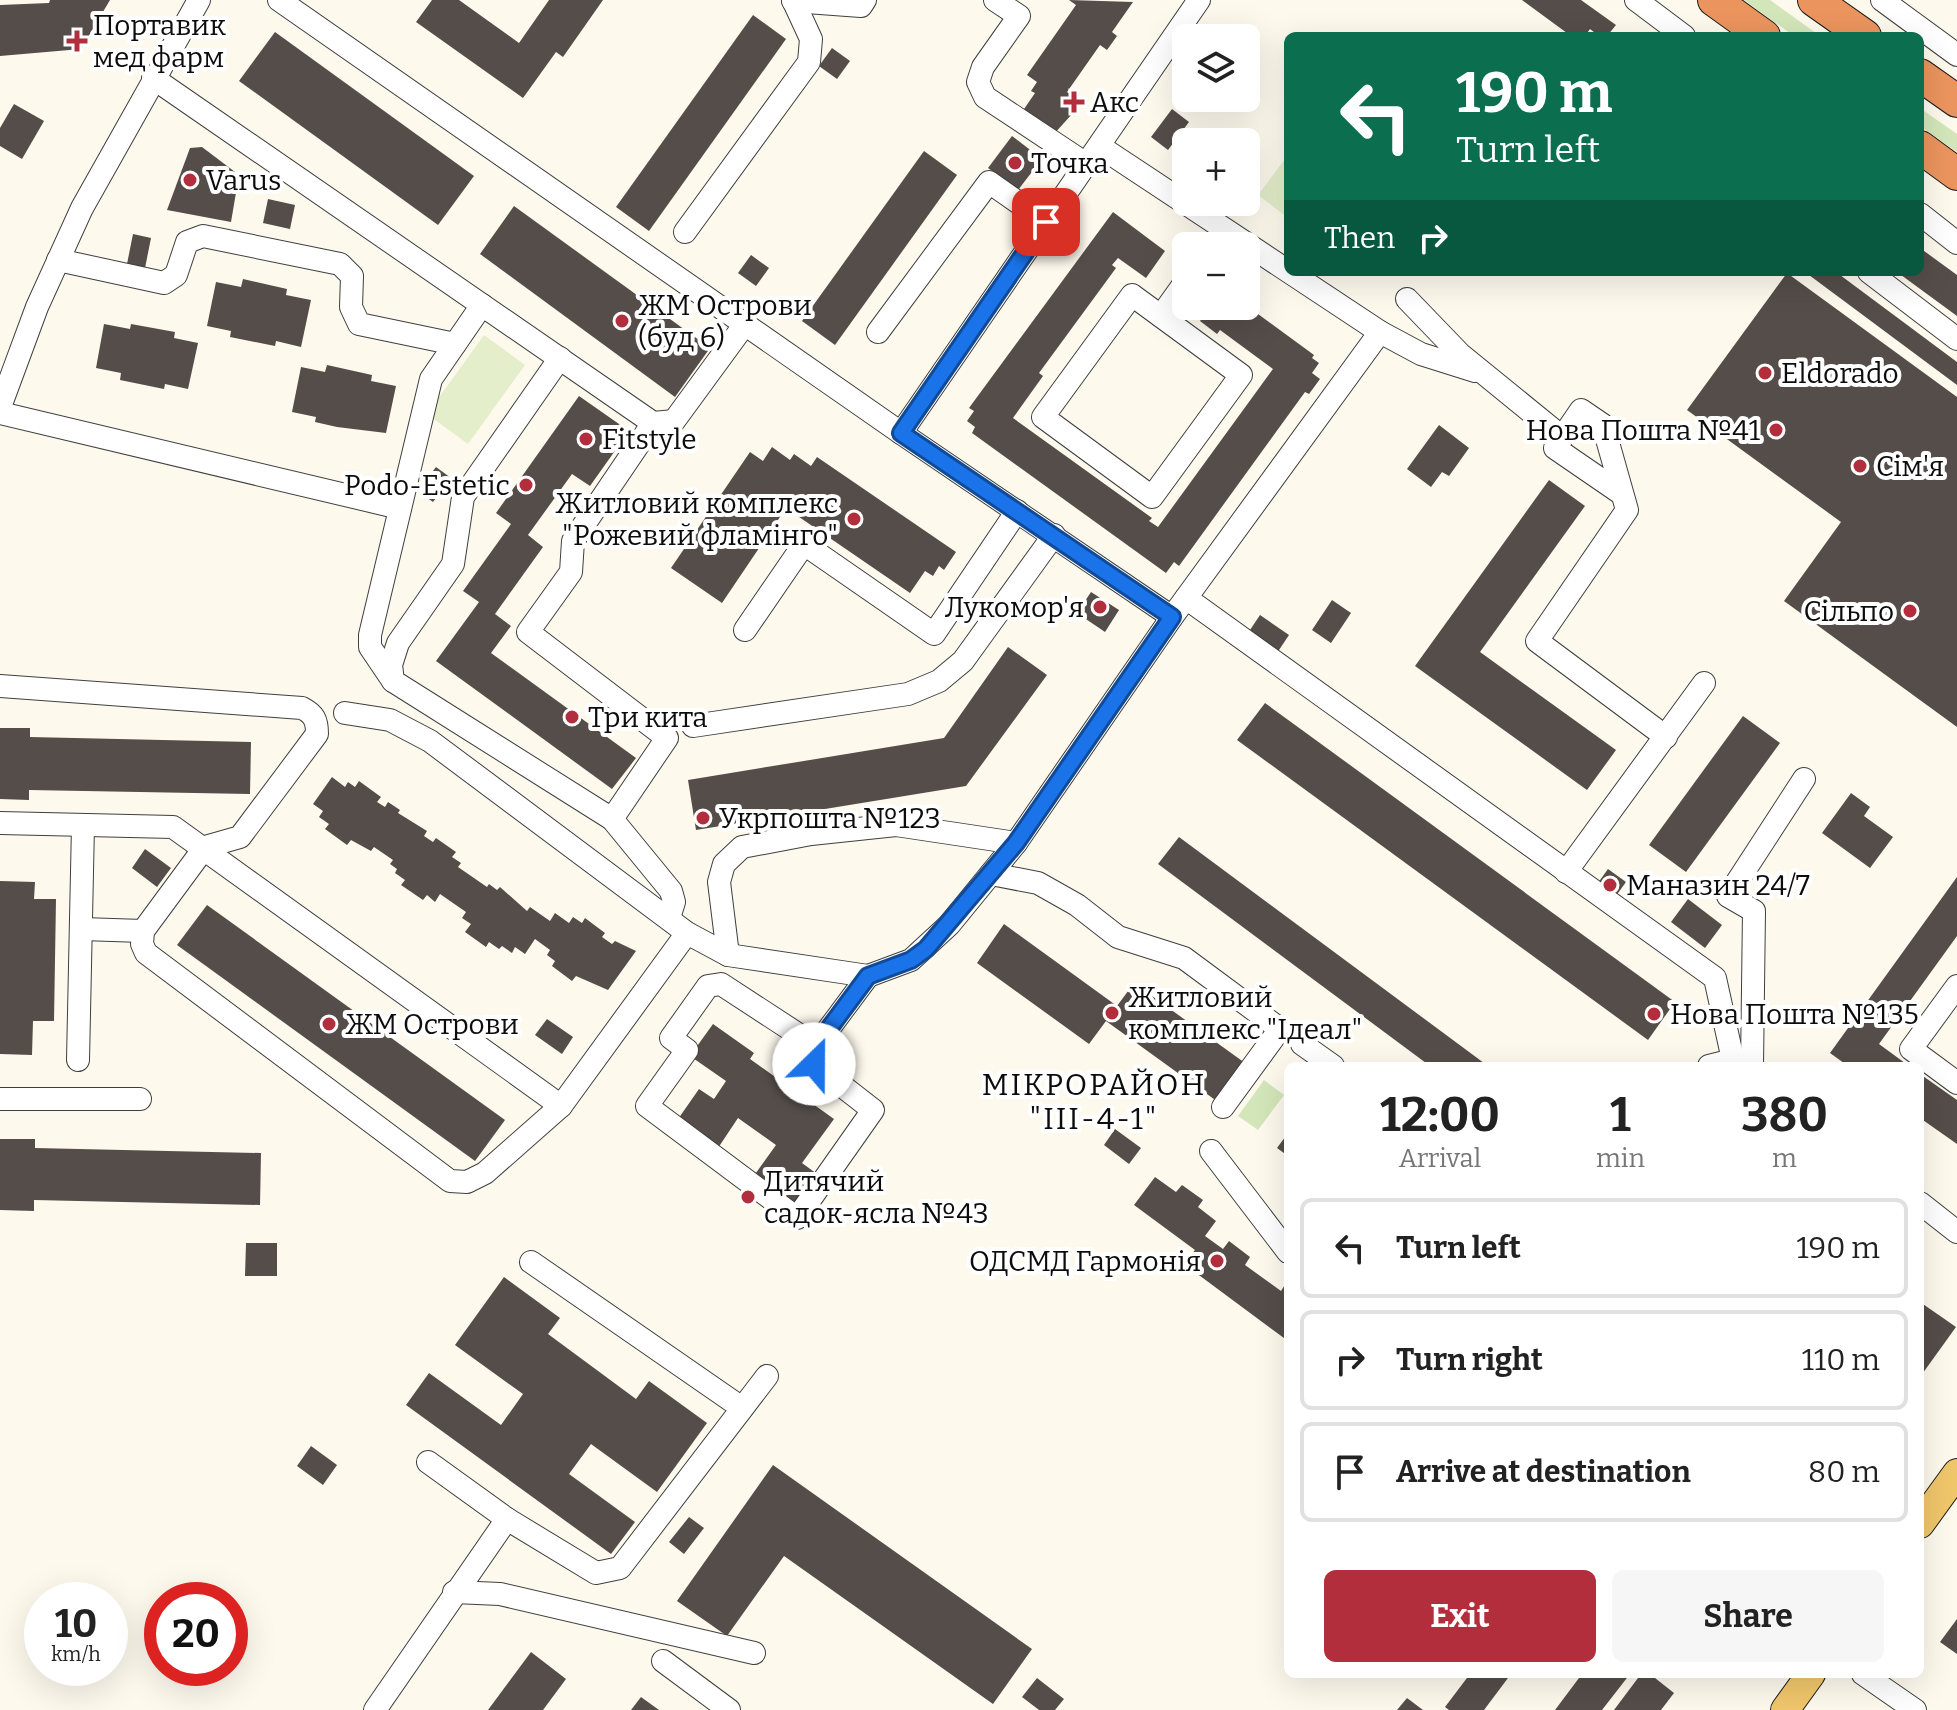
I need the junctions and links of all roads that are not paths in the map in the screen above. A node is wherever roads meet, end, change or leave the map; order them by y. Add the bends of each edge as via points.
1 (199, 0) edge
2 (279, 0) edge
3 (793, 0) edge
4 (865, 0) edge
5 (995, 0) edge
6 (1199, 0) edge
7 (1636, 0) edge
8 (1714, 0) edge
9 (1814, 0) edge
10 (1882, 0) edge
11 (1679, 32) edge
12 (1758, 32) edge
13 (1859, 32) edge
14 (1957, 55) edge
15 (153, 78) junction
16 (1924, 78) edge
17 (1957, 101) edge
18 (1924, 150) edge
19 (1092, 155) junction
20 (1957, 174) edge
21 (1924, 217) edge
22 (1046, 222) junction
23 (685, 232) dead end
24 (1208, 232) edge
25 (1957, 243) edge
26 (58, 260) junction
27 (1260, 263) edge
28 (1874, 276) edge
29 (1407, 299) dead end
30 (1172, 301) edge
31 (482, 305) junction
32 (1161, 316) junction
33 (745, 324) junction
34 (878, 332) dead end
35 (1380, 332) junction
36 (1957, 339) edge
37 (455, 344) junction
38 (560, 358) junction
39 (1486, 374) junction
40 (0, 410) edge
41 (653, 423) junction
42 (901, 433) junction
43 (1562, 437) junction
44 (1622, 494) junction
45 (400, 508) junction
46 (1017, 511) junction
47 (1054, 535) junction
48 (1186, 598) junction
49 (1172, 617) junction
50 (745, 630) dead end
51 (393, 681) junction
52 (1704, 683) dead end
53 (0, 686) edge
54 (345, 713) dead end
55 (693, 726) dead end
56 (1666, 737) junction
57 (1804, 779) dead end
58 (612, 819) junction
59 (0, 823) edge
60 (83, 825) junction
61 (1016, 843) junction
62 (205, 847) junction
63 (1566, 872) junction
64 (991, 874) junction
65 (669, 918) junction
66 (82, 929) junction
67 (143, 931) junction
68 (687, 933) junction
69 (728, 955) junction
70 (868, 976) junction
71 (1957, 986) edge
72 (1302, 1044) dead end
73 (816, 1046) junction
74 (78, 1060) dead end
75 (1327, 1062) edge
76 (1741, 1062) edge
77 (1742, 1062) edge
78 (1957, 1083) edge
79 (0, 1099) edge
80 (140, 1099) dead end
81 (561, 1106) junction
82 (1223, 1107) dead end
83 (1211, 1151) dead end
84 (1924, 1208) edge
85 (1957, 1232) edge
86 (1284, 1247) edge
87 (531, 1262) dead end
88 (767, 1376) dead end
89 (742, 1408) junction
90 (428, 1462) dead end
91 (1957, 1473) edge
92 (1924, 1518) edge
93 (507, 1519) junction
94 (454, 1592) junction
95 (754, 1653) dead end
96 (663, 1661) dead end
97 (1808, 1678) edge
98 (1869, 1678) edge
99 (375, 1710) edge
100 (729, 1710) edge
101 (1785, 1710) edge
102 (1915, 1710) edge

1 - 15 street
2 - 33 street
3 - 4 street via 861,6
3 - 23 street via 811,39 809,62
5 - 19 street via 1019,16 983,67 978,82 985,97
6 - 19 street
7 - 11 street
8 - 12 highway
9 - 13 highway
10 - 14 street
15 - 26 street
15 - 31 street
16 - 17 highway
18 - 20 highway
19 - 22 street
19 - 24 street
21 - 25 street
22 - 34 street via 989,182
22 - 42 street
26 - 37 street via 164,283 176,275 184,247 197,236 340,264 352,276 351,307 359,324
26 - 40 street
27 - 35 street
28 - 36 street
29 - 39 street
30 - 32 street
31 - 37 street
31 - 38 street
32 - 32 street via 1241,375 1152,497 1043,417 1132,295
33 - 41 street via 674,421
33 - 42 street
35 - 39 street via 1421,354
35 - 48 street
37 - 45 street via 431,379
38 - 41 street
38 - 51 street via 463,497 453,564 398,643 391,665
39 - 43 street
40 - 45 street
41 - 58 street via 573,541 571,572 528,632 667,738
42 - 46 street
43 - 44 street via 1555,448
43 - 44 street via 1581,410 1603,425
44 - 56 street via 1627,510 1537,641
45 - 51 street via 370,635 370,647
46 - 47 street
46 - 50 street via 934,634 804,544
47 - 49 street
47 - 55 street via 963,661 939,681 908,694
48 - 49 street
48 - 63 street
49 - 61 street
51 - 58 street
52 - 56 street
53 - 62 street via 311,712 317,734 240,837
54 - 65 street via 390,720 430,741
56 - 63 street
57 - 77 street via 1728,896 1754,911
58 - 65 street via 671,891
59 - 60 street
60 - 62 street via 173,827
60 - 66 street
61 - 64 street
61 - 69 street via 896,825 742,847 724,864 719,882
62 - 67 street
62 - 81 street
63 - 76 street via 1715,978
64 - 70 street via 926,949
64 - 82 street via 1038,883 1118,937 1184,958 1280,1029
65 - 68 street
66 - 67 street
66 - 74 street
67 - 81 street via 146,953 450,1181 467,1182 485,1173
68 - 69 street
68 - 81 street
69 - 70 street
70 - 73 street
71 - 78 street via 1911,1049
72 - 75 street
73 - 73 street via 721,984 708,986 671,1038 687,1050 647,1106 797,1218 873,1110 814,1064
79 - 80 street
83 - 86 street
84 - 85 street
87 - 89 street
88 - 89 street
89 - 93 street via 620,1568 596,1573
90 - 93 street
91 - 92 main road
93 - 94 street
94 - 95 street via 500,1594
94 - 99 street
96 - 100 street
97 - 101 main road
98 - 102 street

